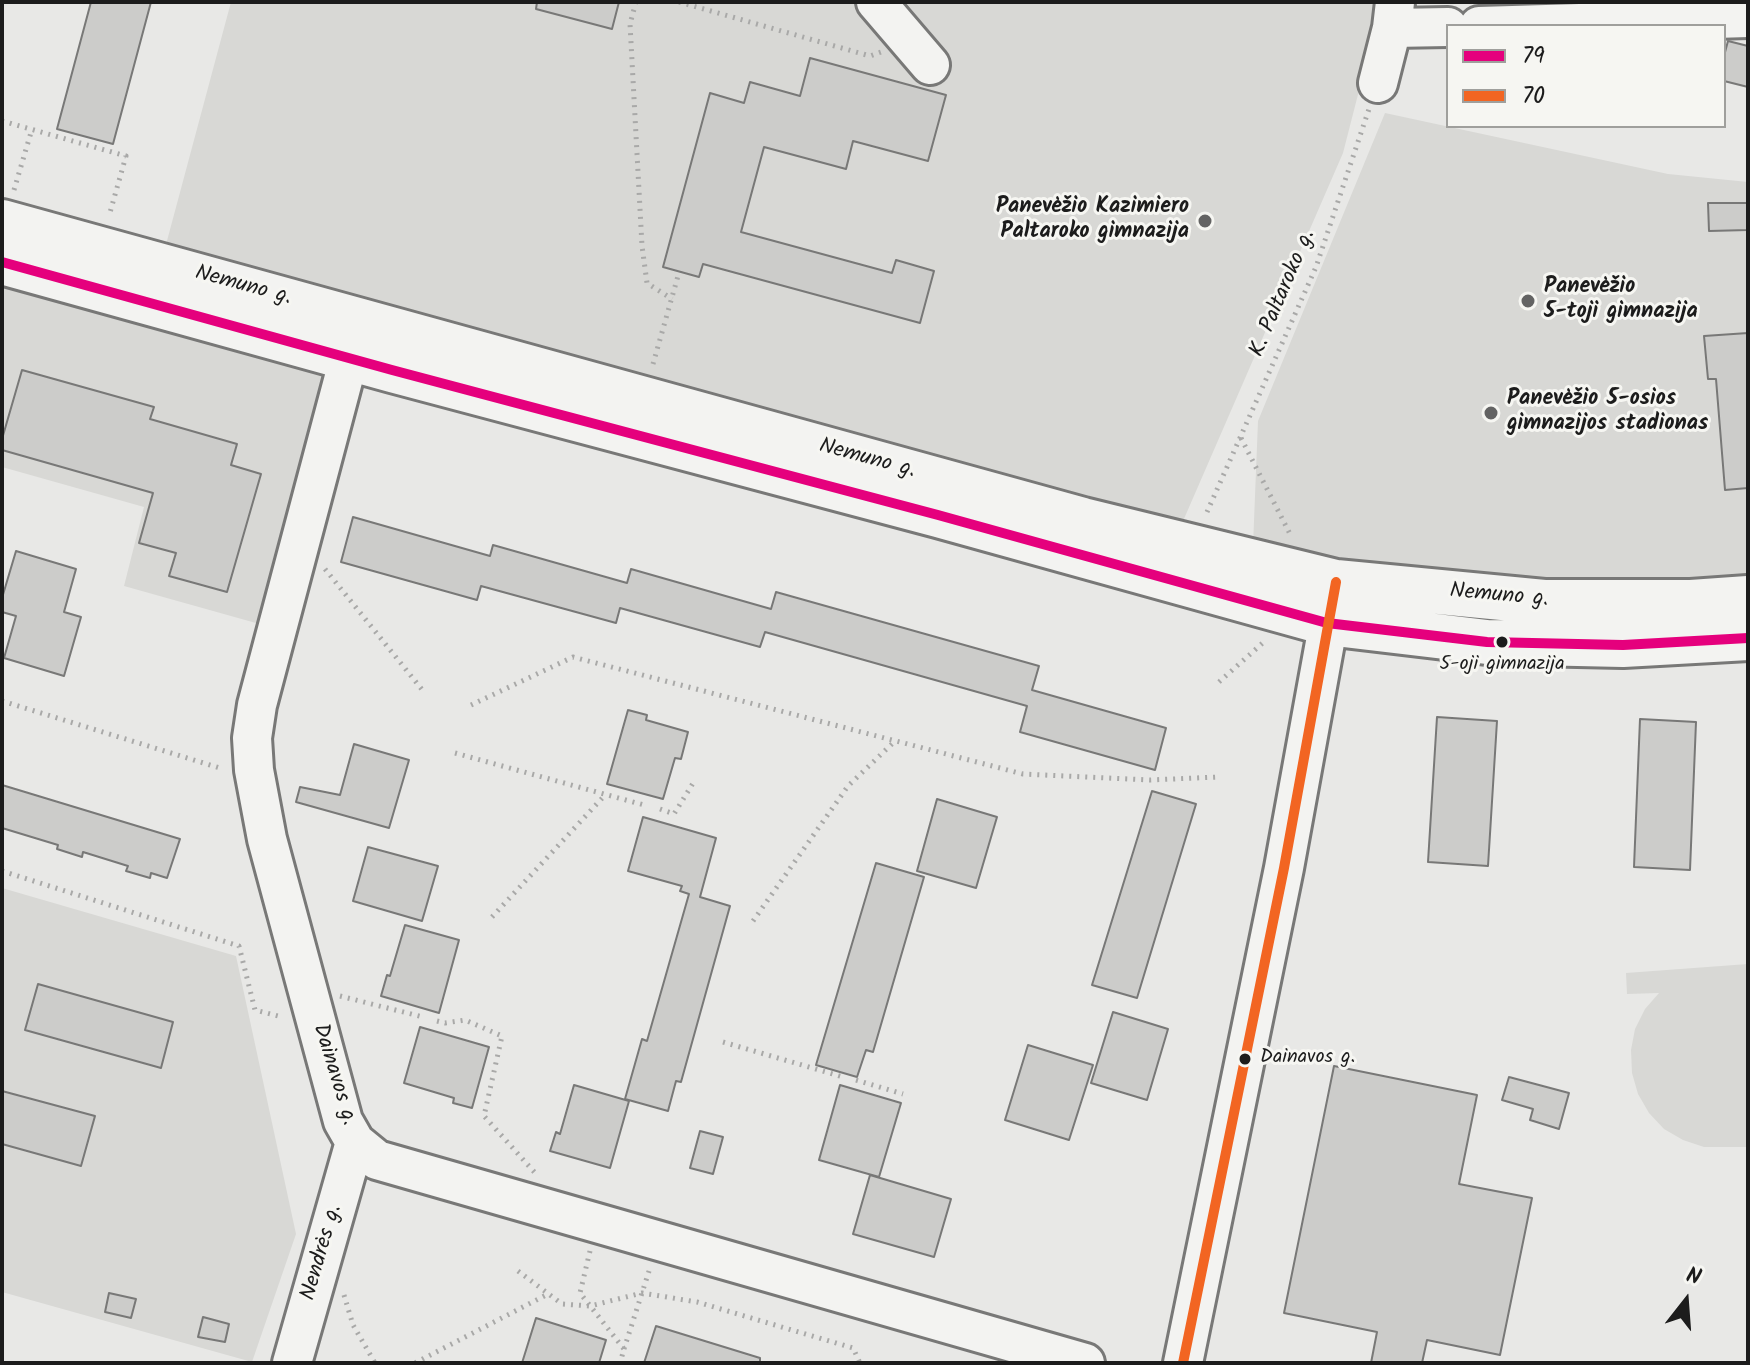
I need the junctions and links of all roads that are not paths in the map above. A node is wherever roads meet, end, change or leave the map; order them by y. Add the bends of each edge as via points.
1 (876, 2) edge
2 (1393, 15) edge
3 (1748, 18) edge
4 (1546, 24) edge
5 (1446, 27) edge
6 (920, 53) road end
7 (1378, 83) road end
8 (8, 206) edge
9 (2, 262) edge
10 (349, 358) junction
11 (1748, 598) edge
12 (1331, 602) junction
13 (1748, 638) edge
14 (355, 1142) junction
15 (292, 1363) edge
16 (1085, 1363) edge
17 (1183, 1363) edge

1 - 6 street
2 - 5 street
2 - 7 street
3 - 4 street
8 - 12 main road, Nemuno g. via 1083,520
9 - 10 main road, Nemuno g.
10 - 12 main road, Nemuno g. via 938,515
10 - 14 street, Dainavos g. via 252,738 267,839 343,1121
11 - 12 main road, Nemuno g.
12 - 13 main road, Nemuno g. via 1487,642 1623,645
12 - 17 street via 1284,868
14 - 15 street, Nendrės g.
14 - 16 street, Dainavos g. via 377,1160

